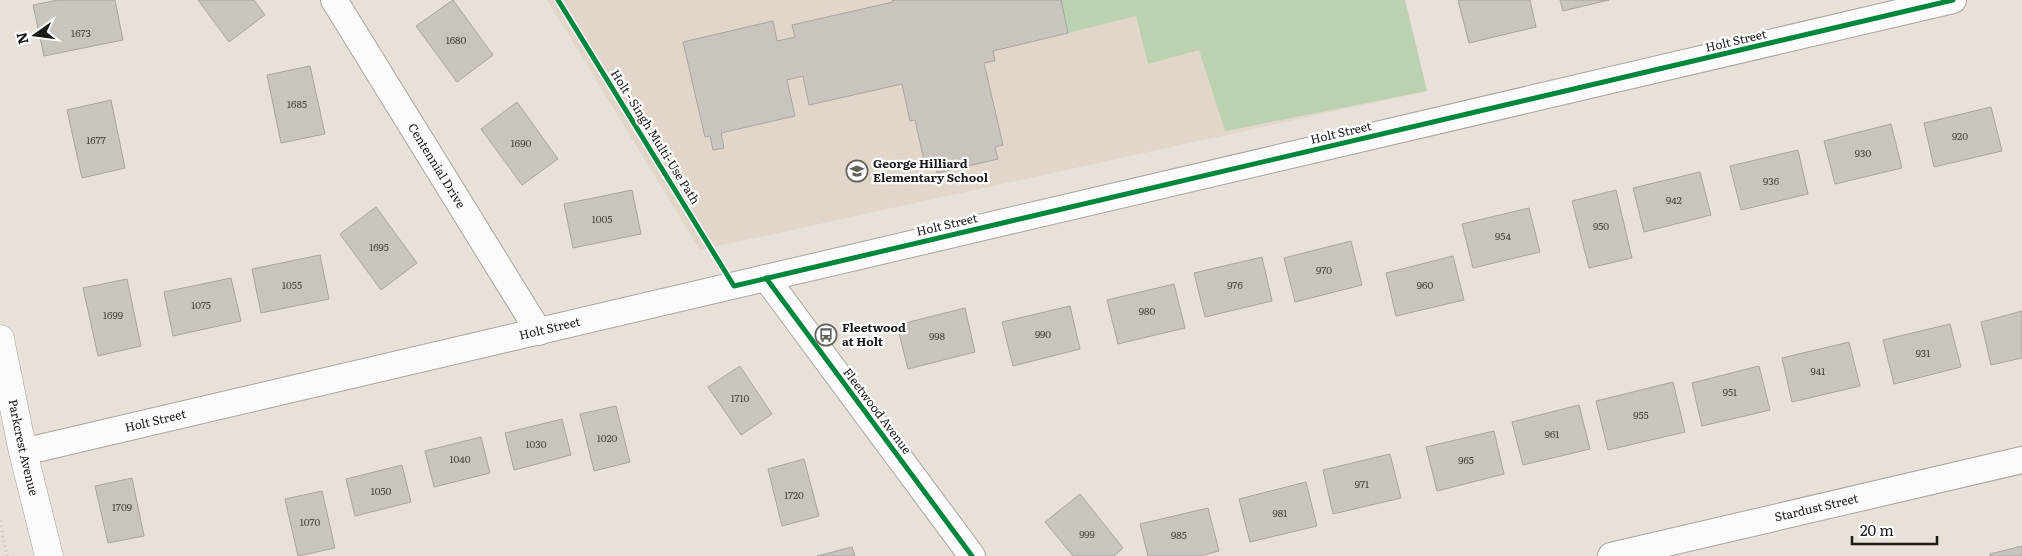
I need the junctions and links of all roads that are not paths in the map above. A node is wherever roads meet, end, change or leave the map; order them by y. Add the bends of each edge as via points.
1 (334, 0) edge
2 (1953, 0) edge
3 (1923, 4) edge
4 (766, 278) junction
5 (539, 332) junction
6 (0, 340) edge
7 (23, 452) junction
8 (2022, 460) edge
9 (49, 556) edge
10 (972, 556) edge
11 (1611, 556) edge

1 - 5 street, Centennial Drive
2 - 3 street, Holt Street
3 - 4 street, Holt Street
4 - 5 street, Holt Street
4 - 10 street, Fleetwood Avenue
5 - 7 street, Holt Street
6 - 7 street, Parkcrest Avenue
7 - 9 street, Parkcrest Avenue
8 - 11 street, Stardust Street

